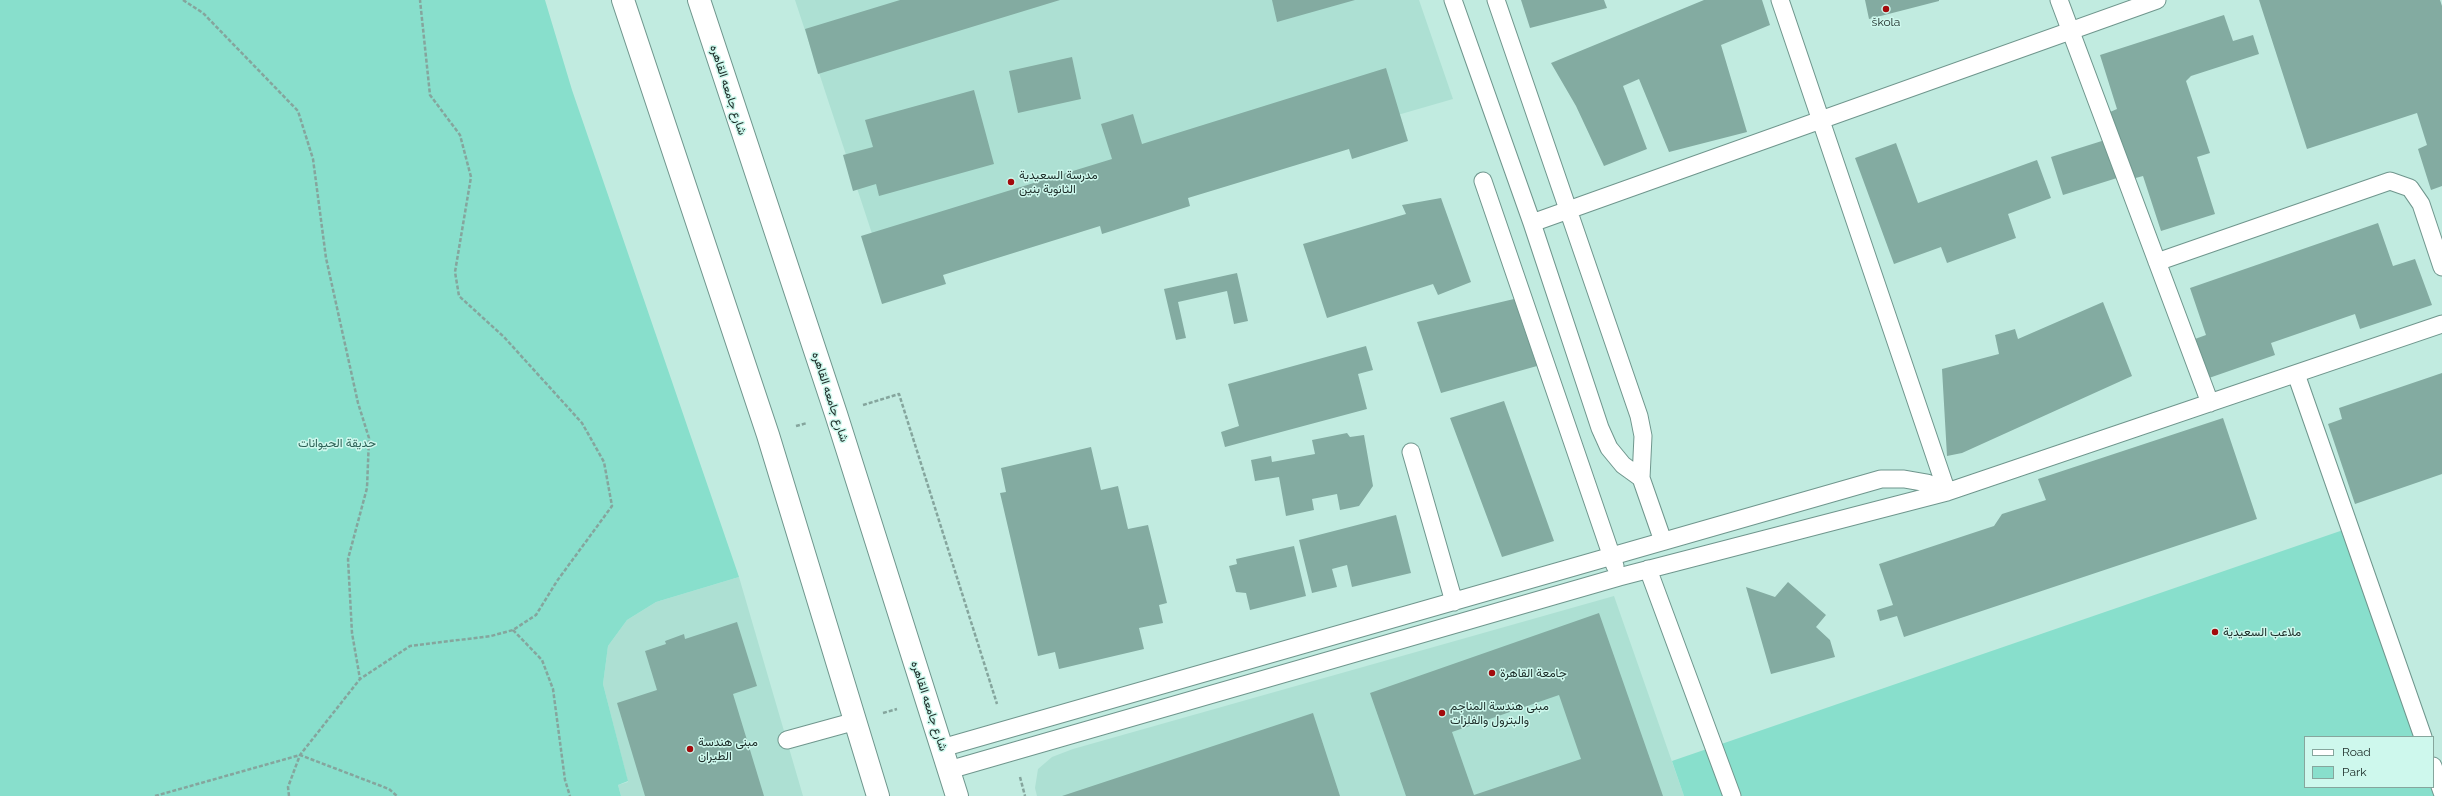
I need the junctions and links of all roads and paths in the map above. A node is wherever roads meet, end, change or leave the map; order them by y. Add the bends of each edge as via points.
1 (183, 0) edge
2 (420, 0) edge
3 (623, 0) edge
4 (699, 0) edge
5 (1453, 0) edge
6 (1496, 0) edge
7 (1780, 0) edge
8 (2059, 0) edge
9 (2157, 0) edge
10 (2070, 31) junction
11 (1821, 120) junction
12 (1483, 180) dead end
13 (1569, 210) junction
14 (1532, 223) junction
15 (2157, 262) junction
16 (2442, 266) edge
17 (2442, 324) edge
18 (2296, 374) junction
19 (2210, 403) junction
20 (836, 414) junction
21 (768, 435) junction
22 (1411, 452) dead end
23 (1641, 478) junction
24 (1947, 492) junction
25 (1663, 541) junction
26 (1611, 556) junction
27 (1648, 569) junction
28 (1619, 577) junction
29 (1454, 602) junction
30 (513, 630) junction
31 (360, 679) junction
32 (927, 700) junction
33 (856, 721) junction
34 (1006, 730) junction
35 (2423, 736) edge
36 (787, 740) dead end
37 (942, 748) junction
38 (1012, 752) junction
39 (300, 755) junction
40 (2434, 769) edge
41 (949, 770) junction
42 (2442, 792) edge
43 (155, 796) edge
44 (289, 796) edge
45 (397, 796) edge
46 (570, 796) edge
47 (878, 796) edge
48 (957, 796) edge
49 (1026, 796) edge
50 (1732, 796) edge

1 - 31 path via 203,13 298,110 313,159 326,258 358,403 369,438 367,488 348,559 352,633
2 - 30 path via 430,95 460,135 471,177 455,272 459,296 504,337 582,423 604,462 612,506 557,581 536,615
3 - 21 main road
4 - 20 main road, شارع جامعه القاهره
5 - 14 lane
6 - 13 lane
7 - 11 lane
8 - 10 lane
9 - 10 lane
10 - 11 lane
10 - 15 lane
11 - 13 lane
11 - 24 lane
12 - 26 lane
13 - 14 lane
13 - 23 lane via 1638,416 1643,436
14 - 23 lane via 1600,428 1609,448 1623,465
15 - 16 lane via 2390,181 2410,188 2421,204
15 - 19 lane
17 - 18 lane
18 - 19 lane
18 - 35 lane
19 - 24 lane
20 - 21 path
20 - 32 main road, شارع جامعه القاهره
20 - 34 path via 899,394
21 - 33 main road
22 - 29 lane
23 - 25 lane
24 - 25 lane via 1927,483 1881,479
24 - 27 lane
25 - 26 lane
26 - 28 lane
26 - 29 lane
27 - 28 lane
27 - 50 lane
28 - 38 lane
29 - 34 lane
30 - 31 path via 491,636 410,646
30 - 46 path via 542,660 553,689 564,780
31 - 39 path
32 - 33 path
32 - 37 main road, شارع جامعه القاهره
33 - 36 lane
33 - 47 main road
34 - 37 lane
37 - 41 main road, شارع جامعه القاهره
38 - 41 lane
38 - 49 path
39 - 43 path
39 - 44 path via 288,787
39 - 45 path via 389,789
40 - 42 lane
41 - 48 main road, شارع جامعه القاهره

